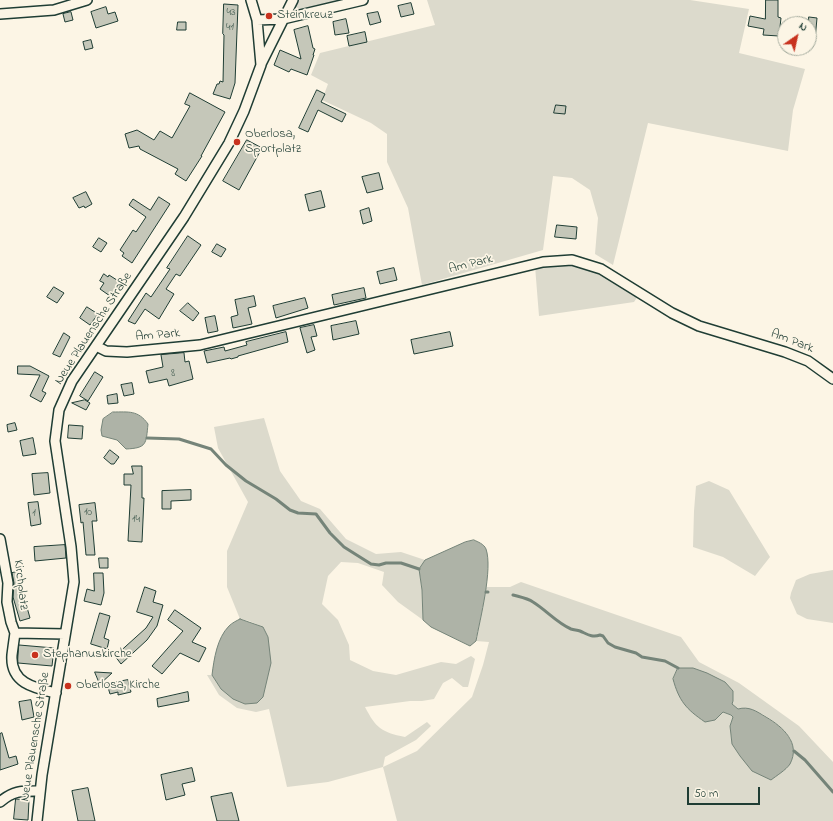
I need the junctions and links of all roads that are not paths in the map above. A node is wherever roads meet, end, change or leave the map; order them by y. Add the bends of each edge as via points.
1 (86, 0) edge
2 (251, 0) edge
3 (293, 0) edge
4 (363, 0) edge
5 (0, 14) edge
6 (283, 19) junction
7 (257, 20) junction
8 (261, 65) junction
9 (96, 346) junction
10 (833, 378) edge
11 (0, 539) edge
12 (15, 633) junction
13 (65, 634) junction
14 (56, 693) junction
15 (40, 791) junction
16 (0, 802) edge
17 (37, 821) edge

1 - 5 street via 54,10
2 - 7 street, Neue Plauensche Straße
3 - 6 street
4 - 6 street
6 - 7 street
6 - 8 street
7 - 8 street, Neue Plauensche Straße
8 - 9 street, Neue Plauensche Straße via 229,143 184,217
9 - 10 street, Am Park via 106,351 127,352 200,345 528,265 572,260 601,269 672,313 699,326 785,352 808,361
9 - 13 street, Neue Plauensche Straße via 72,381 59,410 55,441 74,582
11 - 12 street, Kirchplatz via 8,583 7,602
12 - 13 street
12 - 14 street, Kirchplatz via 12,656 14,670 32,688
13 - 14 street, Neue Plauensche Straße
14 - 15 street, Neue Plauensche Straße
15 - 16 street via 20,790
15 - 17 street, Neue Plauensche Straße

